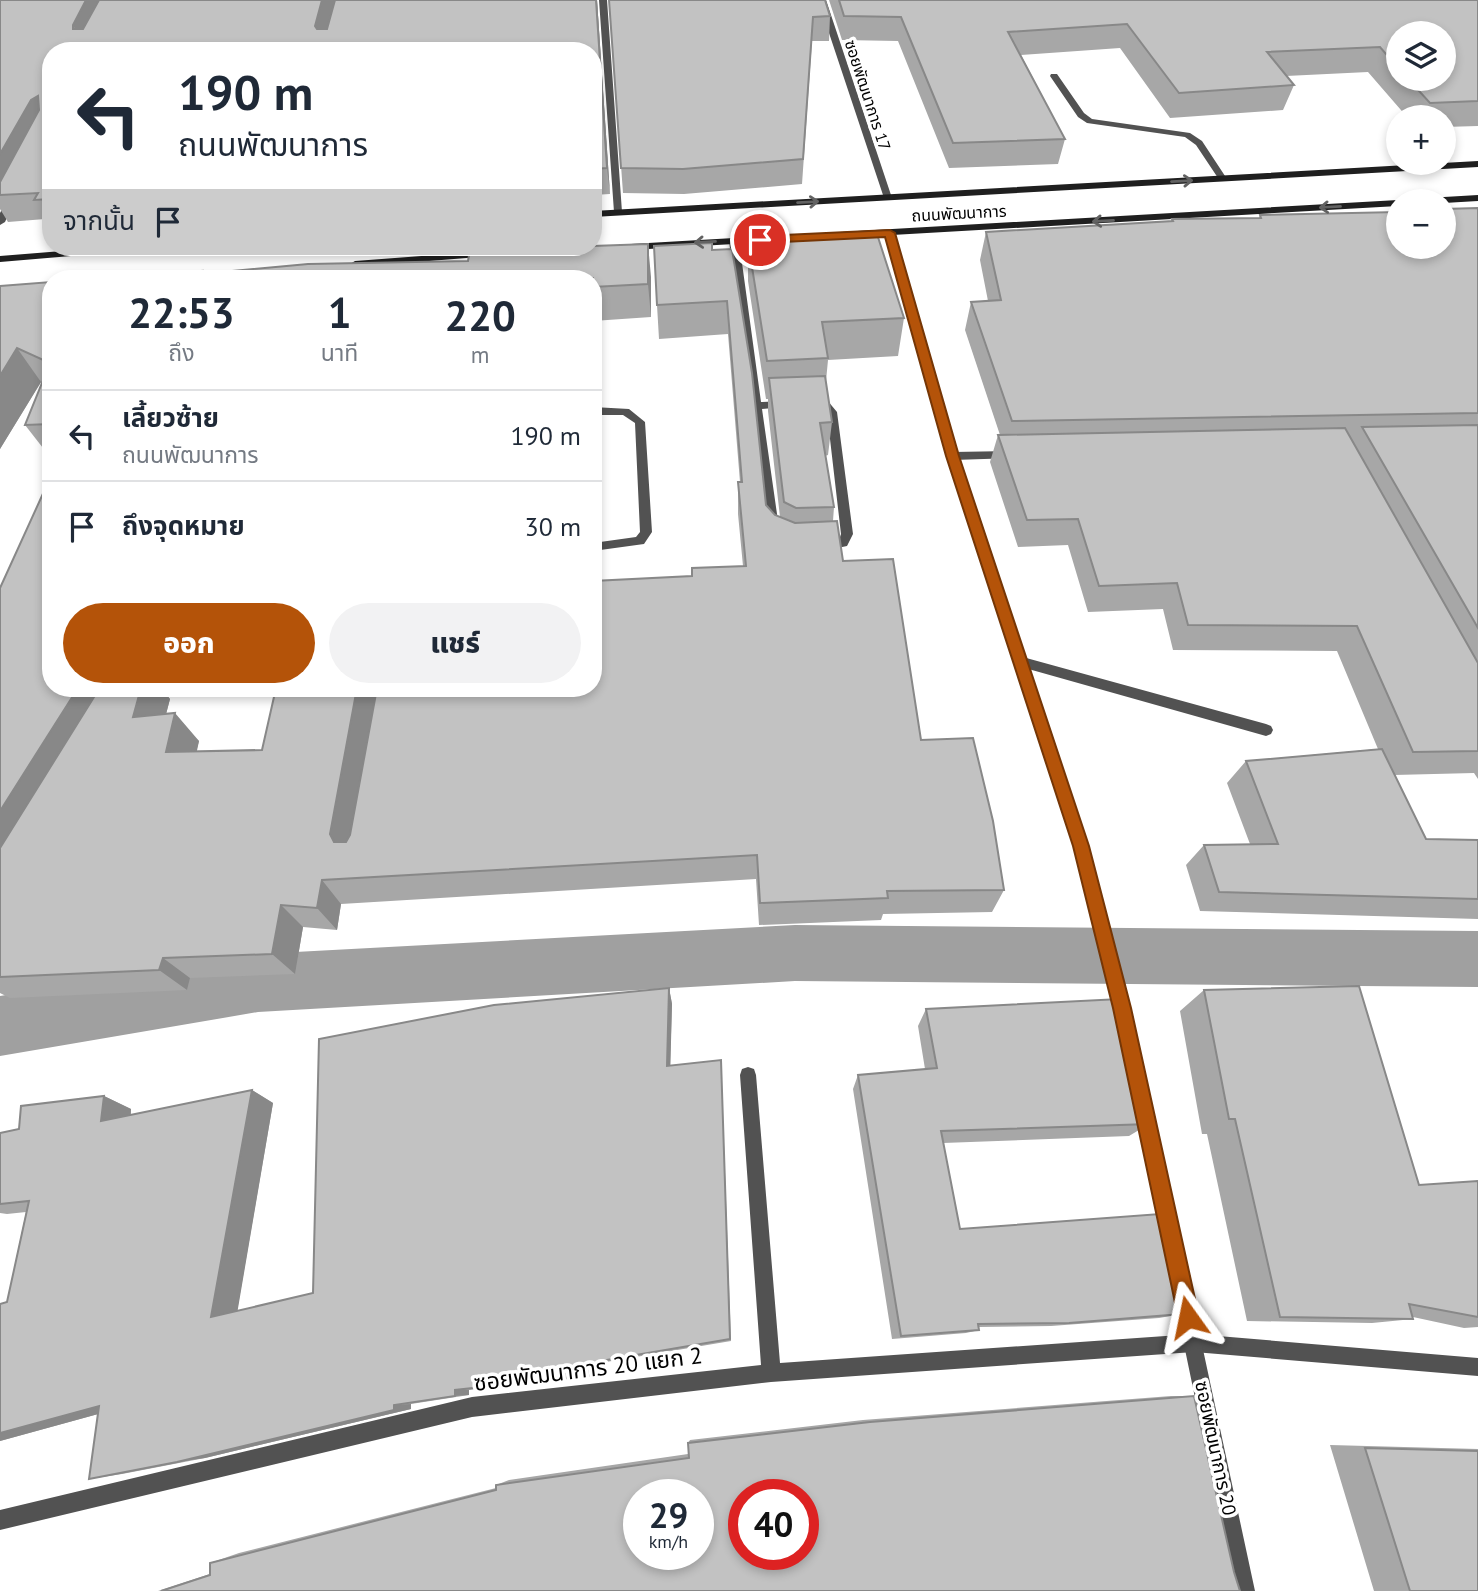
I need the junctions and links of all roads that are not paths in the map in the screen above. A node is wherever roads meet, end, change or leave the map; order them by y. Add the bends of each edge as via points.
1 (603, 0) edge
2 (822, 0) edge
3 (1054, 76) dead end
4 (1478, 164) edge
5 (1223, 179) junction
6 (19, 186) edge
7 (888, 198) junction
8 (1478, 198) edge
9 (1456, 199) edge
10 (1386, 204) edge
11 (618, 212) junction
12 (602, 213) edge
13 (0, 222) edge
14 (890, 233) junction
15 (734, 241) junction
16 (613, 247) edge
17 (42, 255) edge
18 (465, 256) joint
19 (0, 259) edge
20 (342, 265) edge
21 (463, 267) edge
22 (759, 406) junction
23 (602, 411) edge
24 (1020, 455) edge
25 (953, 456) junction
26 (774, 537) edge
27 (602, 546) edge
28 (811, 547) edge
29 (1019, 661) junction
30 (139, 697) edge
31 (134, 699) edge
32 (1266, 730) dead end
33 (1128, 1035) edge
34 (748, 1075) dead end
35 (1139, 1088) edge
36 (1194, 1343) junction
37 (1478, 1367) edge
38 (771, 1373) junction
39 (0, 1520) edge
40 (1245, 1591) edge

1 - 11 street
2 - 7 street, ซอยพัฒนาการ 17
3 - 5 street via 1090,121 1187,135 1199,143
4 - 5 main road, ถนนพัฒนาการ
7 -> 5 main road, ถนนพัฒนาการ
6 - 13 street
11 -> 7 main road, ถนนพัฒนาการ
8 - 9 main road
10 -> 14 main road, ถนนพัฒนาการ
11 - 12 main road, ถนนพัฒนาการ
14 - 15 main road, ถนนพัฒนาการ
14 - 25 street
15 -> 16 main road, ถนนพัฒนาการ
15 - 22 street
17 - 19 main road
18 - 20 main road
18 - 21 street
22 - 26 street
22 - 28 street via 823,402 832,412 847,534 843,543 834,547
23 - 27 street via 625,411 640,422 646,532 640,541
24 - 25 street
25 - 29 street
29 - 32 street
29 - 33 street via 1081,846
30 - 31 street
34 - 38 street
35 - 36 street, ซอยพัฒนาการ 20
36 - 37 street, ซอยพัฒนาการ 20 แยก 2
36 - 38 street, ซอยพัฒนาการ 20 แยก 2
36 - 40 street, ซอยพัฒนาการ 20
38 - 39 street, ซอยพัฒนาการ 20 แยก 2 via 472,1407

